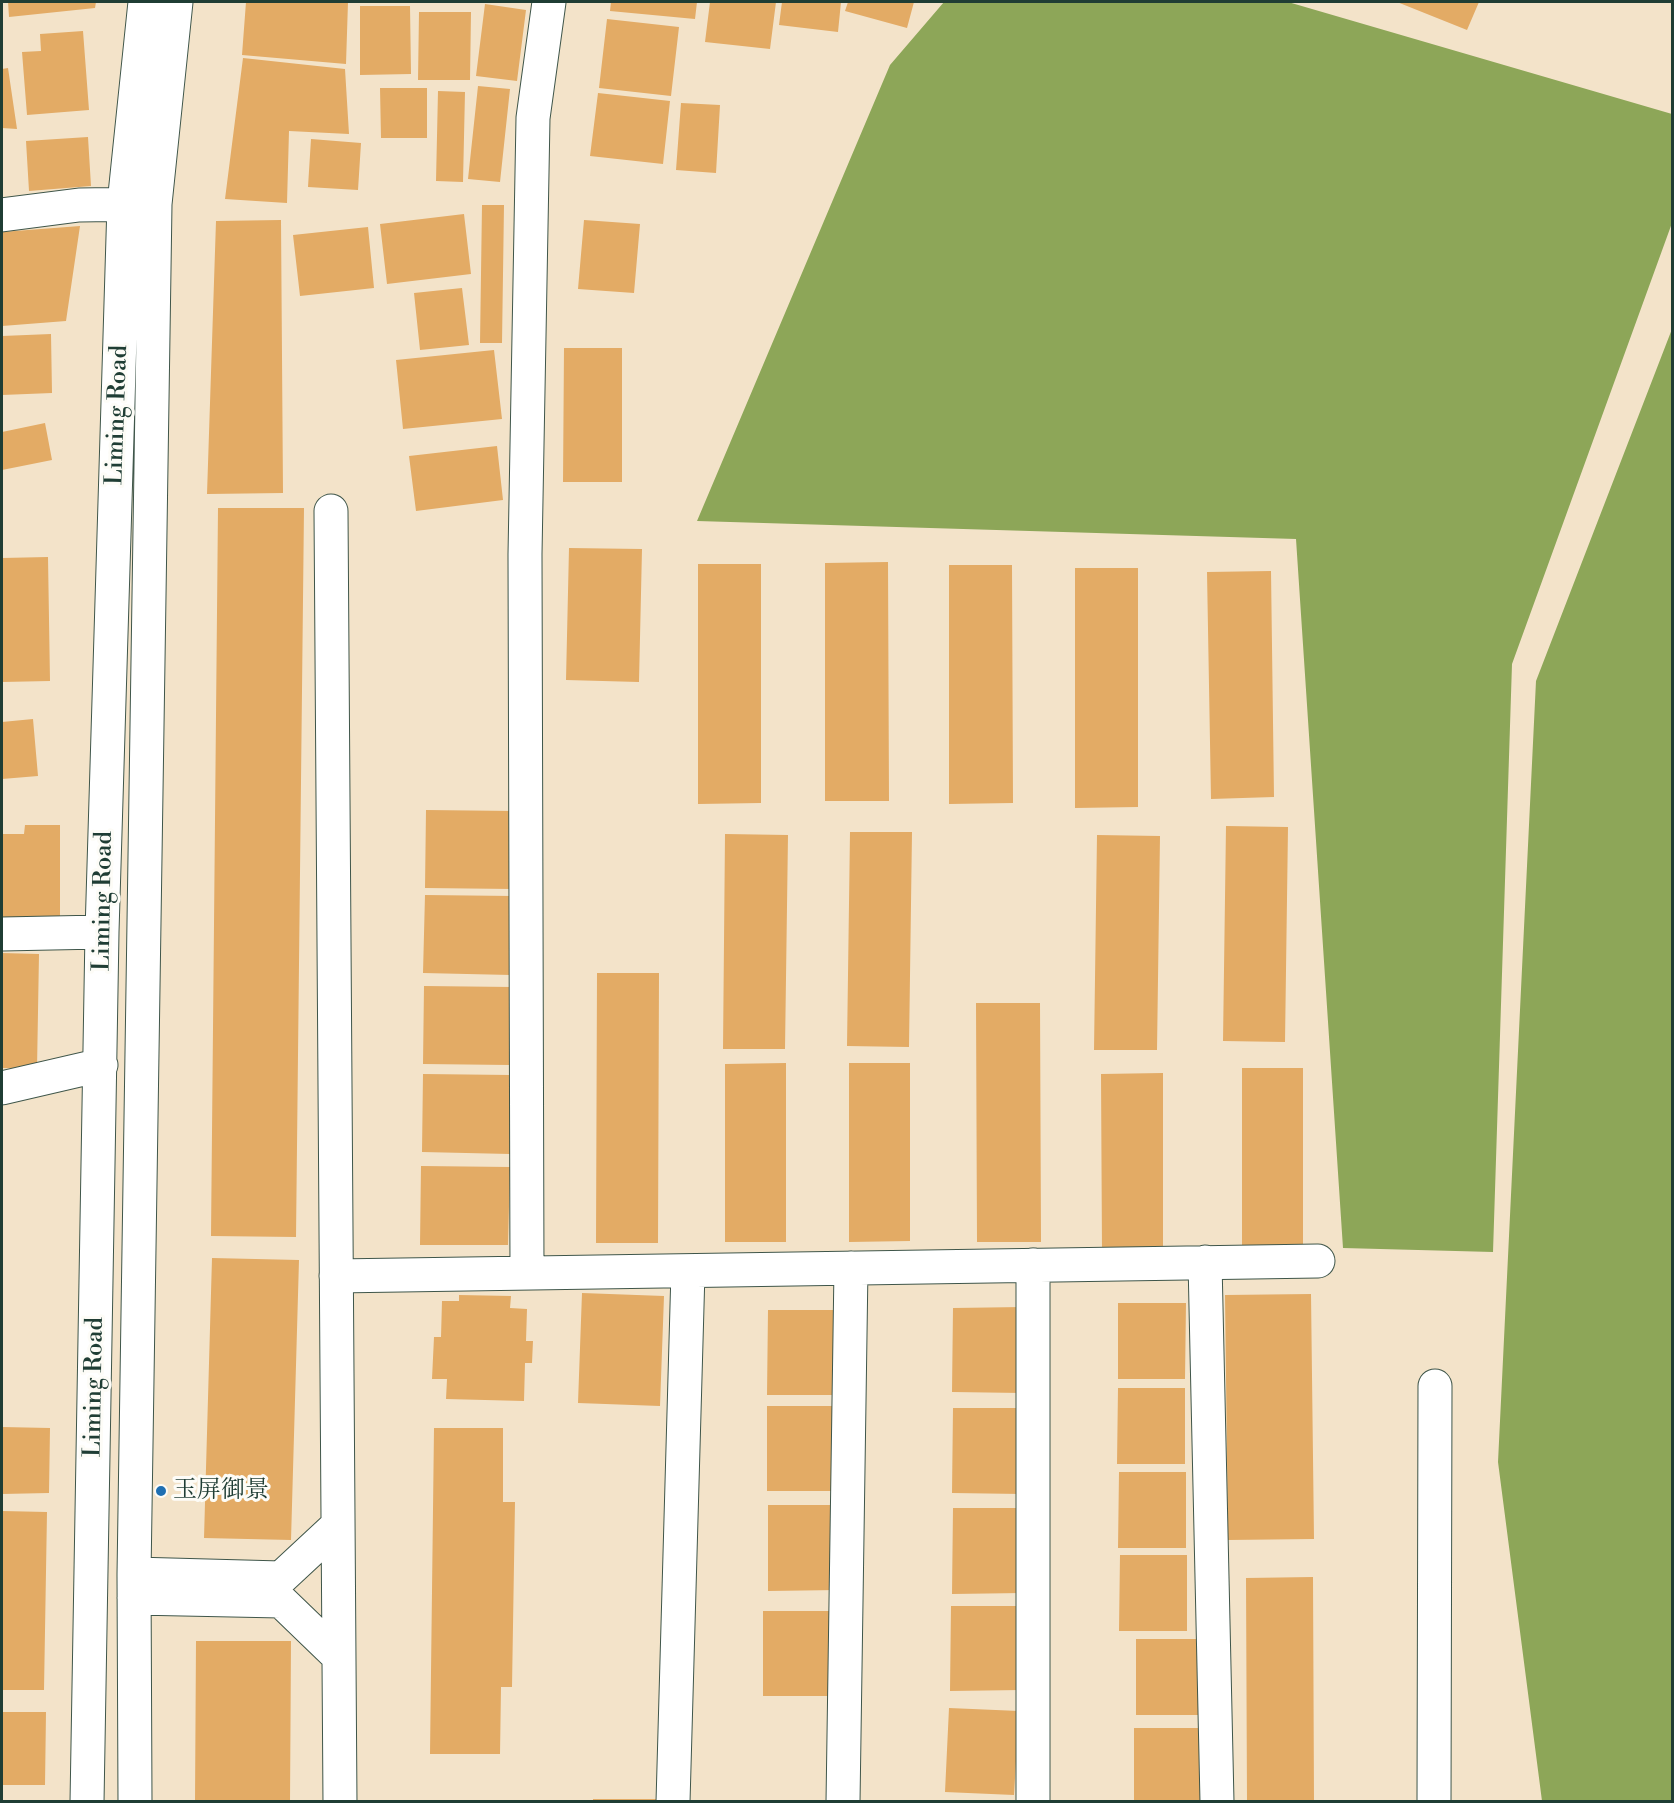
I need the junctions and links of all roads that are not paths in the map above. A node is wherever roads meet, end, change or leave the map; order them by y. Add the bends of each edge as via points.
1 (145, 2) edge
2 (176, 2) edge
3 (549, 2) edge
4 (139, 204) junction
5 (2, 214) edge
6 (332, 511) dead end
7 (102, 932) junction
8 (2, 934) edge
9 (101, 1065) junction
10 (2, 1088) edge
11 (1318, 1261) dead end
12 (1205, 1262) junction
13 (1033, 1265) junction
14 (851, 1268) junction
15 (688, 1270) junction
16 (527, 1273) junction
17 (336, 1276) junction
18 (1435, 1386) dead end
19 (338, 1525) junction
20 (134, 1586) junction
21 (339, 1657) junction
22 (87, 1802) edge
23 (135, 1802) edge
24 (339, 1802) edge
25 (673, 1802) edge
26 (843, 1802) edge
27 (1033, 1802) edge
28 (1217, 1802) edge
29 (1434, 1802) edge

1 - 4 street, Liming Road
2 - 4 street, Liming Road
3 - 16 street via 533,118 526,542
4 - 5 street via 80,205
4 - 7 street, Liming Road
4 - 20 street, Liming Road
6 - 17 street
7 - 8 street
7 - 9 street, Liming Road
9 - 10 street
9 - 22 street, Liming Road
11 - 12 street
12 - 13 street
12 - 28 street
13 - 14 street
13 - 27 street
14 - 15 street
14 - 26 street
15 - 16 street
15 - 25 street
16 - 17 street
17 - 19 street
18 - 29 street
19 - 20 street via 280,1578
19 - 21 street
20 - 21 street via 280,1601
20 - 23 street, Liming Road
21 - 24 street

